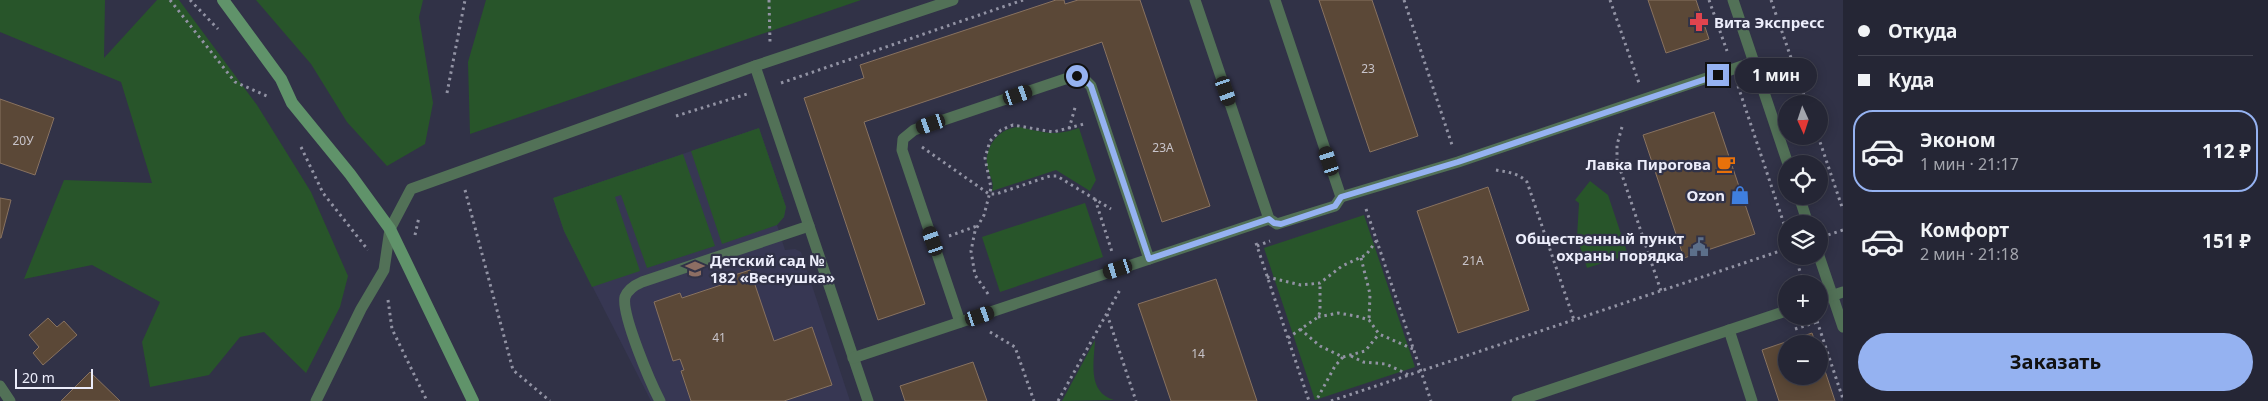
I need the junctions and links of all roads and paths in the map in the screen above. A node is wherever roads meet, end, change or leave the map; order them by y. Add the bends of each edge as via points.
1 (170, 0) edge
2 (190, 0) edge
3 (223, 0) edge
4 (465, 0) edge
5 (769, 0) edge
6 (953, 0) edge
7 (1023, 0) edge
8 (1195, 0) edge
9 (1275, 0) edge
10 (1404, 0) edge
11 (1610, 0) edge
12 (1710, 0) edge
13 (1733, 0) edge
14 (1771, 0) edge
15 (224, 35) dead end
16 (771, 61) junction
17 (1754, 62) junction
18 (755, 66) junction
19 (1733, 70) junction
20 (763, 89) junction
21 (447, 93) dead end
22 (1804, 95) edge
23 (272, 97) dead end
24 (1644, 100) junction
25 (1629, 106) junction
26 (670, 118) dead end
27 (1102, 118) junction
28 (905, 135) junction
29 (298, 142) dead end
30 (1821, 145) edge
31 (1785, 155) edge
32 (1458, 162) junction
33 (1494, 170) dead end
34 (456, 190) dead end
35 (989, 194) junction
36 (1341, 197) junction
37 (1094, 198) junction
38 (420, 210) dead end
39 (1843, 210) edge
40 (1357, 212) dead end
41 (1781, 215) edge
42 (1269, 219) junction
43 (1138, 225) junction
44 (1250, 225) junction
45 (809, 226) junction
46 (977, 226) junction
47 (390, 229) junction
48 (1843, 230) edge
49 (1828, 235) edge
50 (415, 236) dead end
51 (1275, 240) dead end
52 (1377, 240) junction
53 (933, 241) junction
54 (1257, 246) junction
55 (1778, 252) edge
56 (1361, 258) junction
57 (1149, 259) junction
58 (1134, 264) junction
59 (1824, 265) edge
60 (1118, 269) junction
61 (384, 270) junction
62 (1267, 276) junction
63 (1320, 283) junction
64 (1661, 291) junction
65 (1838, 294) edge
66 (1006, 307) junction
67 (1106, 314) junction
68 (1778, 314) edge
69 (1318, 317) junction
70 (1369, 320) junction
71 (1574, 320) junction
72 (963, 321) junction
73 (1818, 325) edge
74 (1843, 328) edge
75 (1300, 330) junction
76 (1729, 330) junction
77 (1379, 334) junction
78 (1288, 338) junction
79 (1414, 349) junction
80 (1351, 356) junction
81 (1343, 357) junction
82 (853, 358) junction
83 (1421, 371) junction
84 (1409, 375) junction
85 (0, 386) edge
86 (1541, 397) edge
87 (1843, 398) edge
88 (10, 401) edge
89 (316, 401) edge
90 (427, 401) edge
91 (473, 401) edge
92 (550, 401) edge
93 (660, 401) edge
94 (868, 401) edge
95 (1034, 401) edge
96 (1058, 401) edge
97 (1136, 401) edge
98 (1309, 401) edge
99 (1316, 401) edge
100 (1331, 401) edge
101 (1431, 401) edge
102 (1517, 401) edge
103 (1752, 401) edge

1 - 23 path via 235,82
2 - 15 path
3 - 47 street via 281,78 292,103
4 - 21 path
5 - 16 path
6 - 16 lane
7 - 20 path
8 - 42 lane
9 - 36 lane
10 - 32 path
11 - 24 path
12 - 19 path
13 - 17 lane
14 - 22 path
16 - 18 lane
17 - 19 lane
17 - 31 lane
18 - 20 lane
18 - 47 lane via 411,189
19 - 24 lane
19 - 41 path
20 - 26 path
20 - 45 lane
24 - 25 lane
25 - 32 lane
25 - 64 path via 1616,145 1617,160
27 - 28 lane via 1088,81 1077,76
27 - 35 path via 1059,132 1018,125 1001,130 990,141 985,153 985,167 992,184
27 - 43 lane
28 - 35 path
28 - 53 lane via 902,150
29 - 61 path via 323,193
30 - 39 path
32 - 36 lane
33 - 71 path via 1512,173 1526,182
34 - 92 path via 464,186 513,370
35 - 37 path via 1054,175
35 - 46 path via 984,215
36 - 42 lane via 1335,206 1281,224
37 - 43 path
37 - 60 path
38 - 50 path
40 - 52 path via 1366,209
42 - 44 lane
43 - 57 lane
44 - 54 path
44 - 57 lane
45 - 82 lane
45 - 93 lane via 633,286 625,298 625,309 646,372
46 - 53 path
46 - 66 path via 971,251 975,276 989,296
47 - 61 lane
47 - 91 street
48 - 49 path
51 - 54 path
52 - 56 path via 1373,249
52 - 79 path
53 - 72 lane
54 - 62 path
55 - 64 path
56 - 63 path via 1342,266
56 - 70 path via 1370,294
57 - 58 lane
58 - 60 lane
58 - 67 path
59 - 65 lane
60 - 66 lane
61 - 89 lane
61 - 90 path via 392,329
62 - 63 path via 1301,285
62 - 78 path
63 - 69 path
64 - 71 path
65 - 74 lane
66 - 72 lane
67 - 96 path
67 - 97 path
68 - 76 lane
69 - 70 path via 1348,314
69 - 75 path
70 - 77 path
71 - 83 path
72 - 82 lane
72 - 95 path via 1008,341 1014,347
73 - 87 path
75 - 78 path
75 - 81 path via 1320,346
76 - 86 lane
76 - 103 lane
77 - 79 path
77 - 80 path via 1370,346
78 - 98 path
79 - 83 path
80 - 81 path
80 - 84 path via 1364,362 1386,364
81 - 99 path
82 - 94 lane
83 - 84 path
83 - 101 path
84 - 100 path
85 - 88 lane
86 - 102 lane

